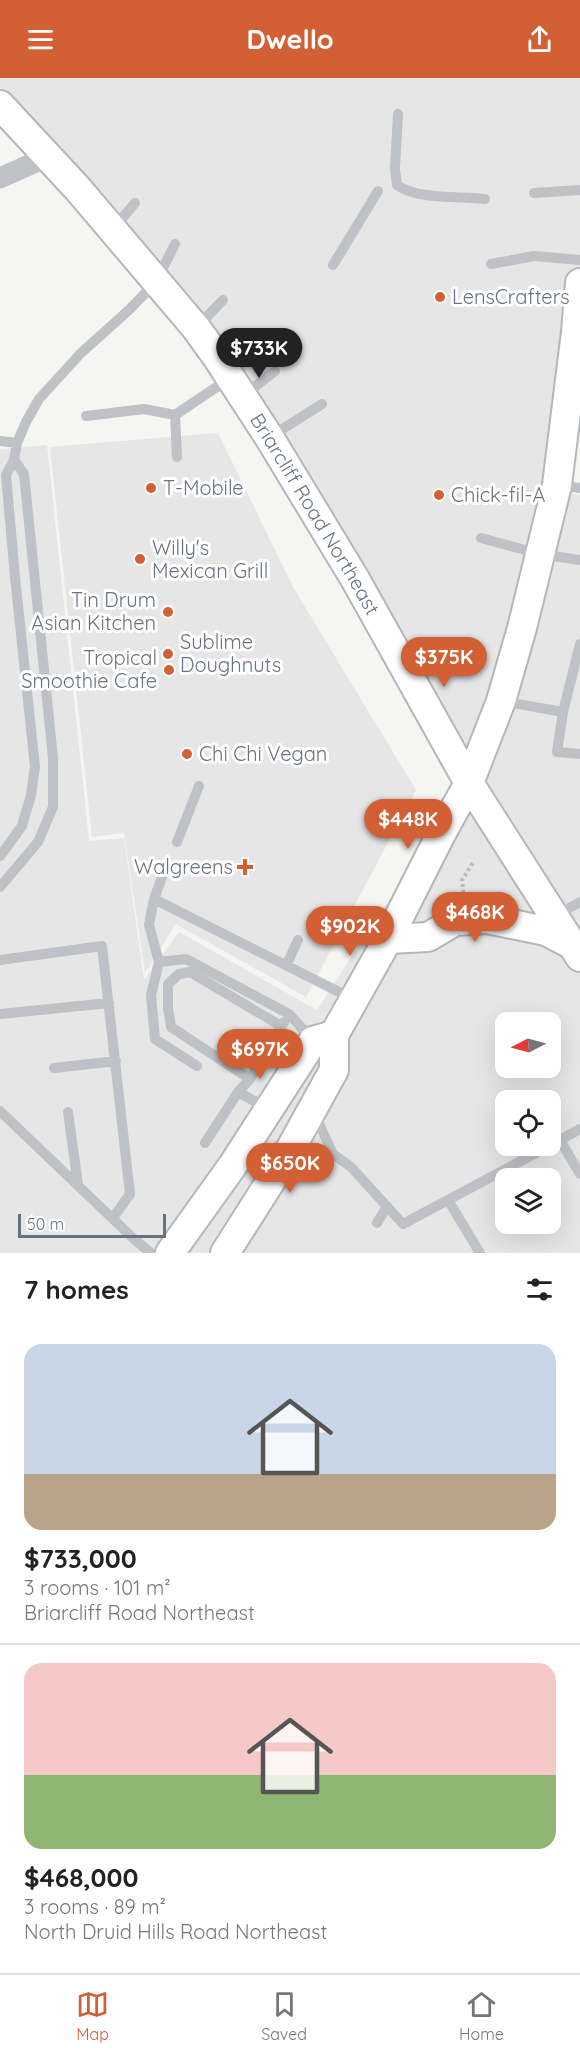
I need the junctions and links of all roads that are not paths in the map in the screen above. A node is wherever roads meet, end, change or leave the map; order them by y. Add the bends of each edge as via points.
1 (0, 105) edge
2 (398, 114) dead end
3 (47, 157) junction
4 (0, 178) edge
5 (580, 190) edge
6 (378, 191) dead end
7 (534, 193) dead end
8 (485, 199) dead end
9 (135, 203) dead end
10 (112, 230) junction
11 (175, 244) dead end
12 (580, 260) edge
13 (491, 264) dead end
14 (333, 265) dead end
15 (156, 282) junction
16 (580, 283) edge
17 (222, 300) dead end
18 (196, 328) junction
19 (275, 371) dead end
20 (237, 387) junction
21 (322, 404) dead end
22 (175, 415) junction
23 (86, 416) dead end
24 (270, 437) junction
25 (0, 441) edge
26 (17, 443) junction
27 (177, 457) dead end
28 (15, 460) junction
29 (569, 487) edge
30 (481, 538) dead end
31 (540, 554) junction
32 (580, 560) edge
33 (580, 644) edge
34 (501, 701) junction
35 (563, 712) junction
36 (580, 754) edge
37 (469, 783) junction
38 (199, 786) dead end
39 (177, 842) dead end
40 (0, 856) edge
41 (162, 877) dead end
42 (0, 887) edge
43 (154, 899) junction
44 (580, 902) edge
45 (555, 916) junction
46 (388, 939) junction
47 (298, 940) dead end
48 (576, 951) edge
49 (0, 960) edge
50 (159, 962) junction
51 (287, 964) junction
52 (353, 999) junction
53 (109, 1003) junction
54 (0, 1014) edge
55 (289, 1014) junction
56 (281, 1026) junction
57 (324, 1038) junction
58 (116, 1061) junction
59 (197, 1066) dead end
60 (54, 1068) dead end
61 (250, 1079) junction
62 (238, 1092) junction
63 (312, 1108) junction
64 (269, 1109) junction
65 (0, 1111) edge
66 (68, 1112) dead end
67 (580, 1130) edge
68 (561, 1140) edge
69 (205, 1143) dead end
70 (561, 1153) edge
71 (333, 1154) junction
72 (530, 1156) edge
73 (285, 1157) junction
74 (580, 1174) edge
75 (78, 1185) junction
76 (448, 1200) junction
77 (387, 1206) junction
78 (113, 1218) junction
79 (377, 1223) dead end
80 (228, 1252) edge
81 (151, 1253) edge
82 (170, 1253) edge
83 (480, 1253) edge

1 - 3 main road, Briarcliff Road Northeast
2 - 8 lane via 394,168 397,185 416,193
3 - 4 street
3 - 10 main road, Briarcliff Road Northeast
5 - 7 lane
6 - 14 lane
9 - 10 lane
10 - 15 main road, Briarcliff Road Northeast
11 - 15 lane
12 - 13 lane via 534,256
15 - 18 main road, Briarcliff Road Northeast
15 - 26 lane via 39,399
16 - 29 main road
17 - 18 lane
18 - 20 main road, Briarcliff Road Northeast
19 - 20 lane
20 - 22 lane
20 - 24 main road, Briarcliff Road Northeast
21 - 24 lane
22 - 23 lane via 144,410
22 - 27 lane
24 - 37 main road, Briarcliff Road Northeast
25 - 26 lane
26 - 28 lane
28 - 40 lane via 6,475 35,767 22,826
28 - 42 lane via 24,474 53,758 53,807 39,842
29 - 31 main road
30 - 31 lane
31 - 32 lane
31 - 34 main road
33 - 35 lane
34 - 35 lane
34 - 37 main road
35 - 36 lane via 557,752
37 - 45 main road, Briarcliff Road Northeast
37 - 46 main road
38 - 39 lane
41 - 43 lane
43 - 50 lane via 149,926
43 - 51 lane
44 - 45 lane
45 - 48 main road, Briarcliff Road Northeast
46 - 48 main road via 428,937 454,921 487,920 546,931
46 - 52 main road
47 - 51 lane
49 - 53 lane via 102,946
50 - 55 lane via 186,959
50 - 59 lane via 151,995 155,1039
51 - 52 lane
52 - 57 main road
53 - 54 lane
53 - 58 lane
55 - 56 lane
55 - 57 lane
56 - 61 lane
56 - 61 lane via 190,972 179,974 168,984 171,1027
57 - 63 main road via 334,1070
57 - 64 main road
58 - 60 lane
58 - 78 lane via 130,1194
61 - 62 lane
62 - 64 lane
62 - 69 lane
63 - 71 lane
63 - 73 main road
64 - 82 main road
65 - 75 lane
66 - 75 lane
67 - 68 lane
70 - 74 lane
71 - 73 lane
71 - 77 lane via 351,1167
72 - 76 lane
73 - 80 main road
75 - 78 lane
76 - 77 lane via 403,1224
76 - 83 lane
77 - 79 lane
78 - 81 lane

